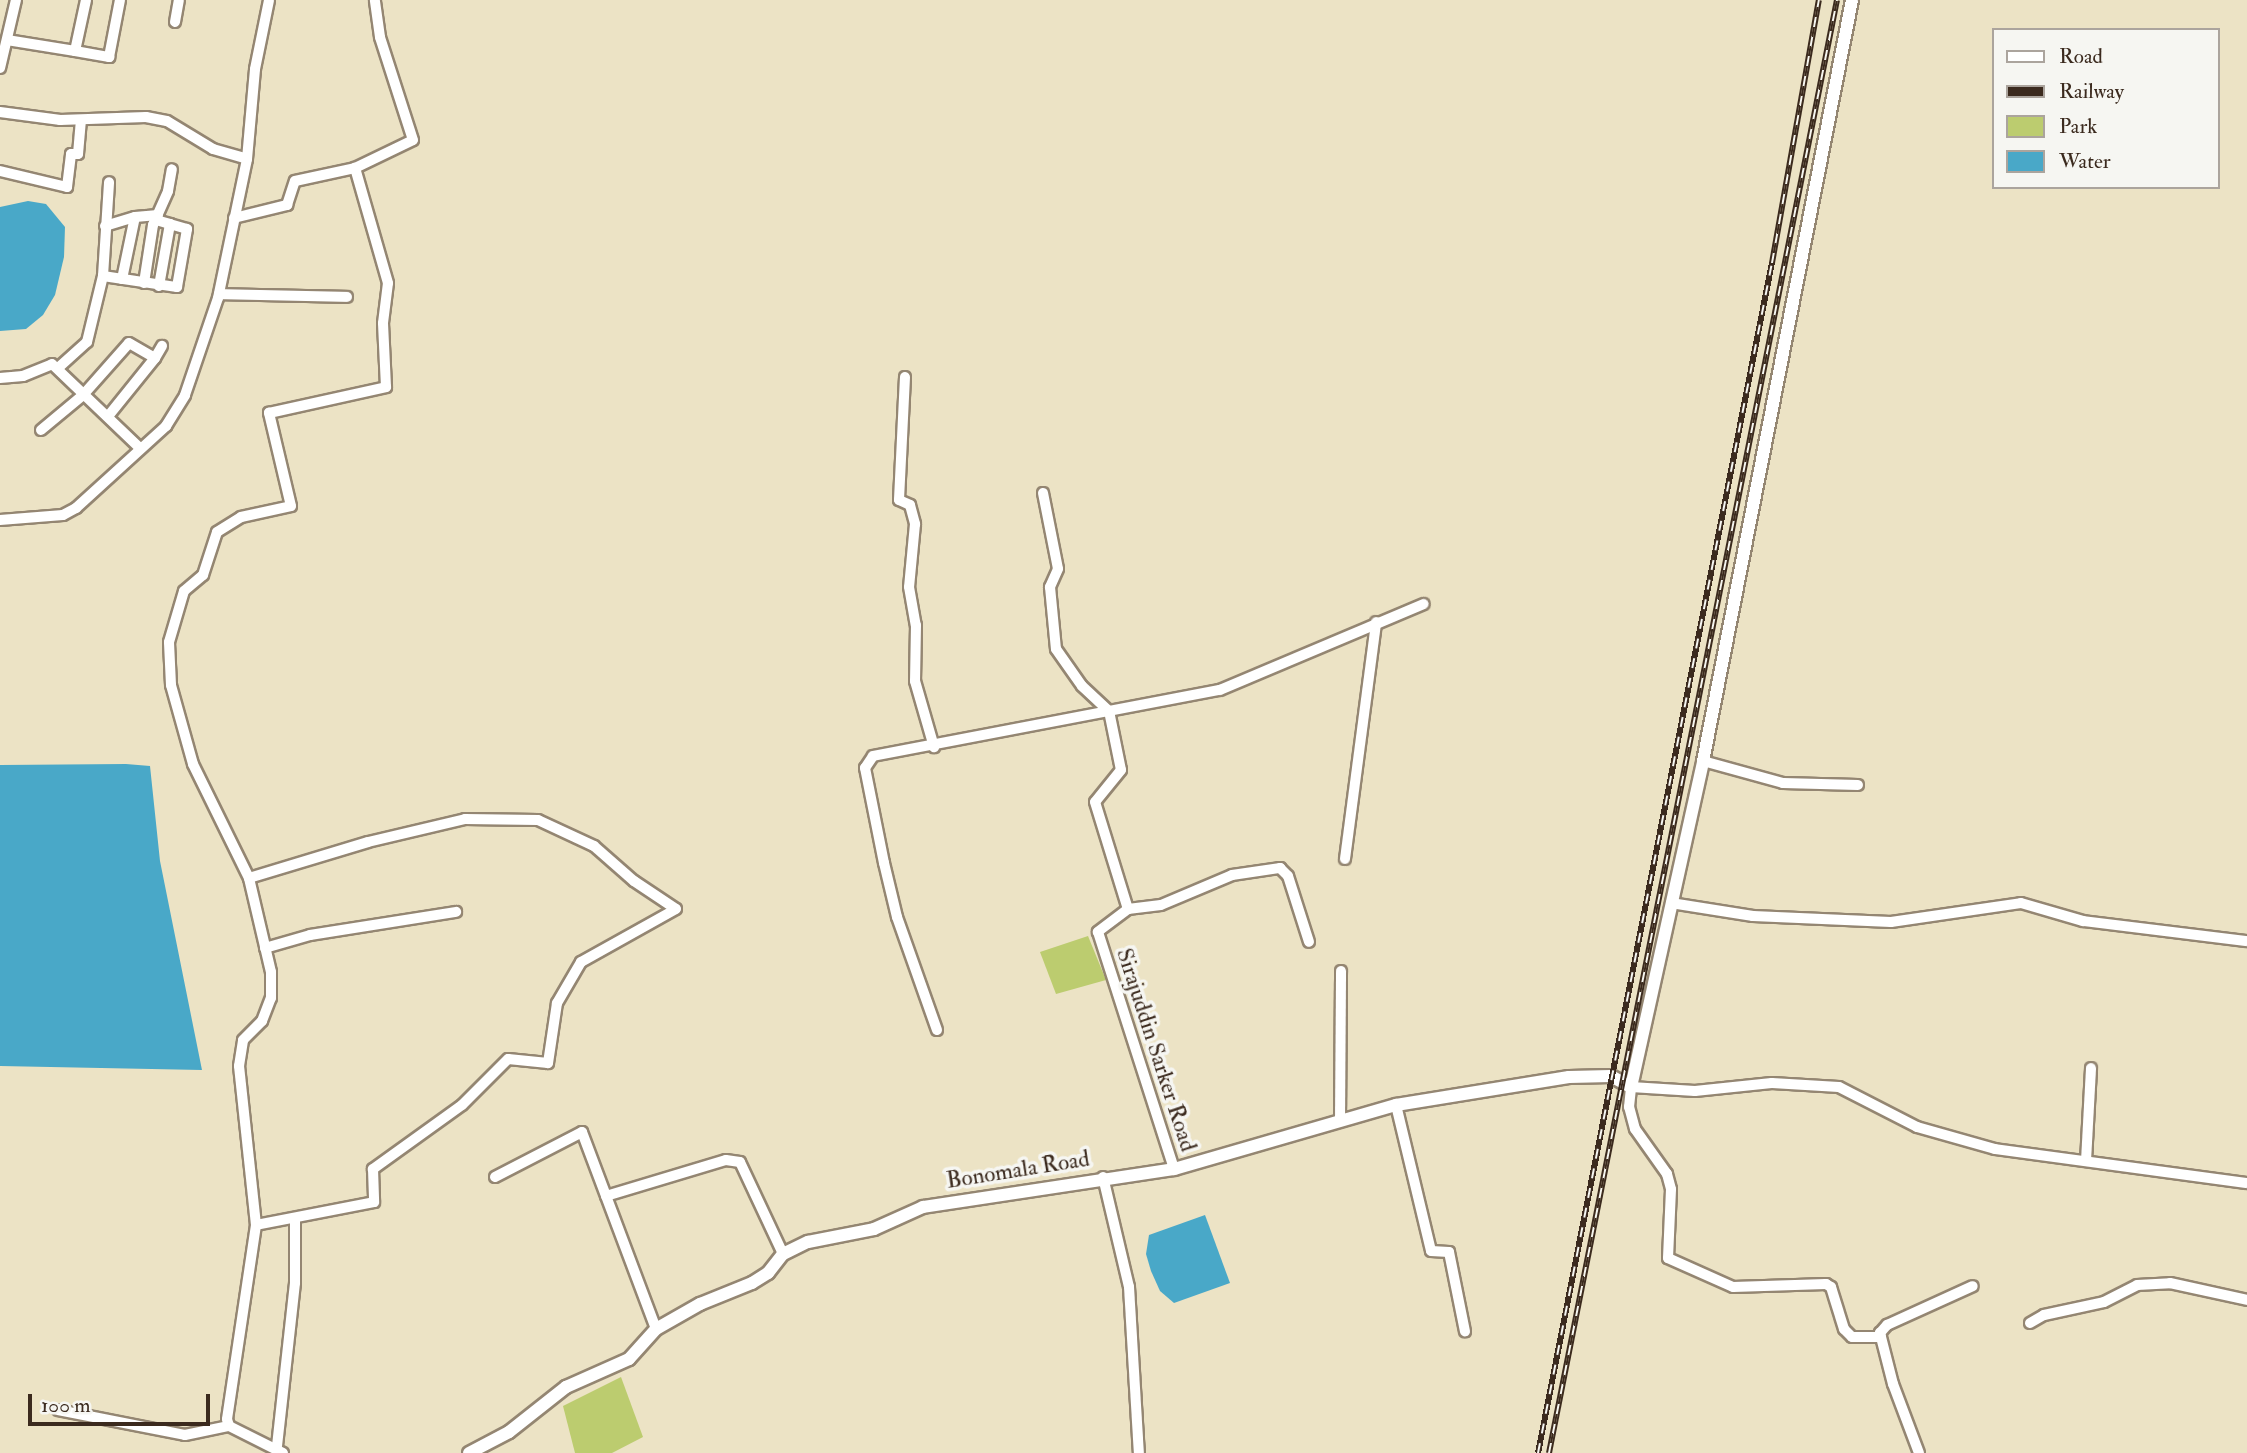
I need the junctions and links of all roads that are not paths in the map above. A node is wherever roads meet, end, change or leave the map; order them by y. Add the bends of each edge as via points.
1 (16, 0) edge
2 (86, 0) edge
3 (120, 0) edge
4 (179, 0) edge
5 (269, 0) edge
6 (375, 0) edge
7 (1852, 0) edge
8 (175, 22) dead end
9 (6, 40) junction
10 (75, 51) junction
11 (0, 68) edge
12 (0, 112) edge
13 (81, 120) junction
14 (247, 159) junction
15 (355, 168) junction
16 (172, 169) dead end
17 (0, 171) edge
18 (109, 182) dead end
19 (135, 217) junction
20 (157, 217) junction
21 (234, 218) junction
22 (170, 224) junction
23 (105, 226) junction
24 (103, 276) junction
25 (122, 279) junction
26 (144, 283) junction
27 (159, 286) junction
28 (219, 295) junction
29 (347, 297) dead end
30 (162, 345) dead end
31 (155, 358) junction
32 (58, 368) junction
33 (905, 377) dead end
34 (0, 378) edge
35 (83, 395) junction
36 (109, 415) junction
37 (41, 430) dead end
38 (140, 448) junction
39 (1043, 492) dead end
40 (0, 520) edge
41 (1424, 604) dead end
42 (1376, 622) junction
43 (1109, 711) junction
44 (933, 747) junction
45 (1703, 761) junction
46 (1858, 785) dead end
47 (1345, 859) dead end
48 (249, 878) junction
49 (1671, 904) junction
50 (1128, 909) junction
51 (456, 912) dead end
52 (2247, 941) edge
53 (1309, 942) dead end
54 (265, 948) junction
55 (1341, 971) dead end
56 (937, 1030) dead end
57 (2091, 1068) dead end
58 (1631, 1087) junction
59 (1396, 1105) junction
60 (1340, 1120) junction
61 (2086, 1161) junction
62 (1174, 1169) junction
63 (495, 1177) dead end
64 (1103, 1177) junction
65 (2247, 1183) edge
66 (606, 1196) junction
67 (295, 1218) junction
68 (256, 1225) junction
69 (783, 1254) junction
70 (1973, 1286) dead end
71 (2247, 1300) edge
72 (2030, 1323) dead end
73 (656, 1329) junction
74 (1465, 1331) dead end
75 (1881, 1337) junction
76 (58, 1410) dead end
77 (229, 1426) junction
78 (280, 1450) edge
79 (470, 1453) edge
80 (1139, 1453) edge
81 (1919, 1453) edge

1 - 9 street
2 - 10 street
3 - 10 street via 109,57
4 - 8 street
5 - 14 street
6 - 15 street via 380,37 413,140
7 - 45 street
9 - 10 street
9 - 11 street
12 - 13 street
13 - 14 street via 167,121 213,149
13 - 17 street via 78,154 71,154 67,187
14 - 21 street
15 - 21 street via 295,181 287,205
15 - 48 street via 388,283 383,323 386,387 269,413 291,506 241,517 216,532 203,575 184,591 169,642 171,685 193,764
16 - 20 street
18 - 23 street
19 - 20 street
19 - 23 street
19 - 25 street
20 - 22 street
20 - 26 street
21 - 28 street
22 - 27 street
22 - 27 street via 187,229 188,234 177,287
23 - 24 street
24 - 25 street
24 - 32 street via 87,342
25 - 26 street
26 - 27 street
28 - 29 street
28 - 38 street via 185,395 166,426
30 - 31 street
31 - 35 street via 129,343
31 - 36 street
32 - 34 street via 49,364 23,376
32 - 35 street
33 - 44 street via 899,500 909,505 915,524 909,587 916,625 915,681
35 - 36 street
35 - 37 street
36 - 38 street
38 - 40 street via 70,512
39 - 43 street via 1058,569 1049,587 1056,649 1082,686
41 - 42 street
42 - 43 street via 1220,690
42 - 47 street
43 - 44 street
43 - 50 street via 1121,769 1095,802
44 - 56 street via 873,756 865,768 897,917
45 - 46 street via 1783,783
45 - 49 street
48 - 54 street
48 - 67 street via 465,819 538,820 594,846 676,909 581,962 557,1003 548,1063 508,1059 462,1105 373,1169 374,1202
49 - 52 street via 1753,916 1891,922 2021,904 2083,922
49 - 58 street
50 - 53 street via 1161,905 1232,875 1280,868 1288,876
50 - 62 street, Sirajuddin Sarker Road via 1098,932
51 - 54 street via 310,935
54 - 68 street via 271,998 262,1021 243,1040 239,1066
55 - 60 street
57 - 61 street
58 - 59 street, Bonomala Road via 1611,1076 1592,1075
58 - 61 street via 1695,1091 1772,1083 1839,1087 1917,1127 1995,1149
58 - 75 street via 1629,1108 1635,1129 1667,1174 1671,1189 1668,1258 1733,1287 1826,1284 1832,1287 1844,1329 1852,1337
59 - 60 street, Bonomala Road
59 - 74 street via 1431,1251 1449,1252
60 - 62 street, Bonomala Road
61 - 65 street
62 - 64 street, Bonomala Road
63 - 66 street via 582,1132
64 - 69 street, Bonomala Road via 923,1207 874,1230 808,1242
64 - 80 street via 1129,1287
66 - 69 street via 726,1160 740,1162
66 - 73 street
67 - 68 street
67 - 78 street via 295,1283
68 - 77 street via 229,1397
69 - 73 street, Bonomala Road via 768,1273 752,1283 700,1304
70 - 75 street via 1887,1325
71 - 72 street via 2170,1283 2137,1285 2104,1302 2044,1315
73 - 79 street, Bonomala Road via 629,1359 566,1387 509,1432
75 - 81 street
76 - 77 street via 185,1435
77 - 78 street

